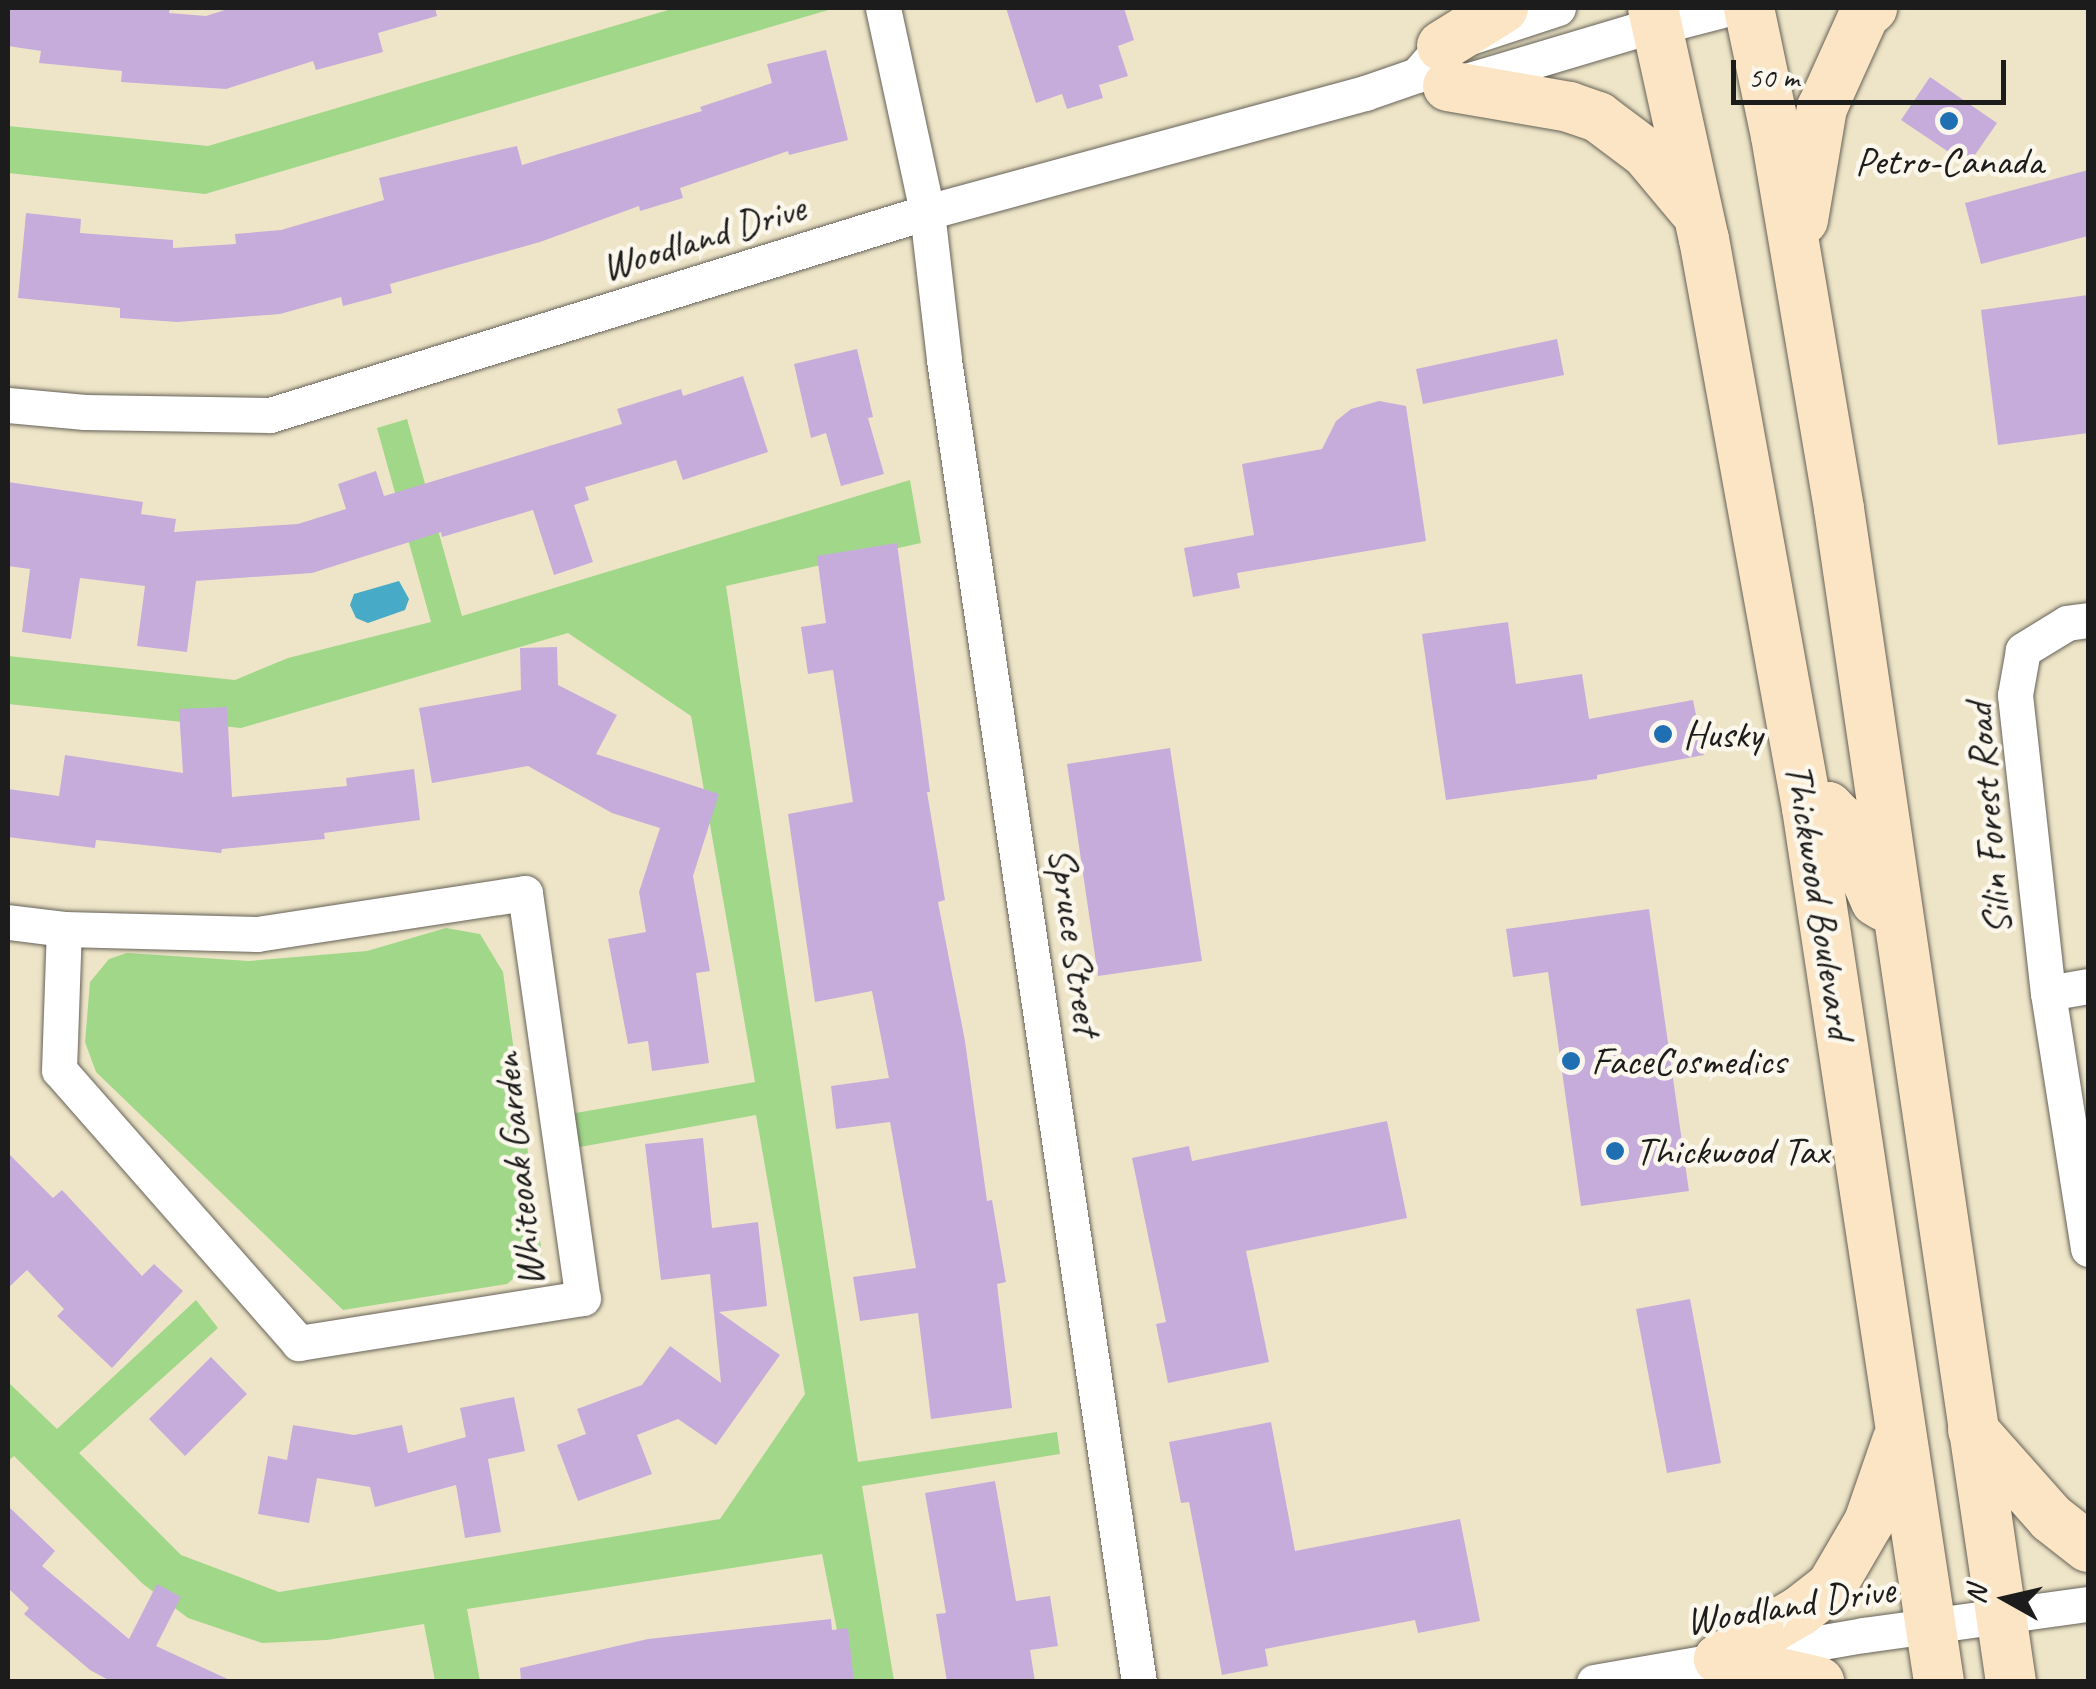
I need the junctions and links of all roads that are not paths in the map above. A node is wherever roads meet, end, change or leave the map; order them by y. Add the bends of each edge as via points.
1 (882, 8) edge
2 (1503, 8) edge
3 (1558, 8) edge
4 (1719, 8) edge
5 (1749, 8) edge
6 (1872, 8) edge
7 (1655, 16) edge
8 (1436, 69) junction
9 (928, 212) junction
10 (1696, 212) junction
11 (1797, 259) junction
12 (8, 405) edge
13 (2088, 620) edge
14 (1807, 808) junction
15 (1896, 914) junction
16 (8, 922) edge
17 (64, 929) junction
18 (2088, 986) edge
19 (2048, 994) junction
20 (2088, 1249) edge
21 (1972, 1430) junction
22 (1899, 1436) junction
23 (2088, 1547) edge
24 (2088, 1604) edge
25 (2001, 1618) junction
26 (1930, 1625) junction
27 (1718, 1659) junction
28 (1139, 1682) edge
29 (1594, 1682) edge
30 (1819, 1682) edge
31 (1939, 1682) edge
32 (2011, 1682) edge

1 - 9 street, Spruce Street
2 - 8 main road
3 - 8 street, Woodland Drive
4 - 7 street
5 - 11 main road, Thickwood Boulevard
6 - 11 main road via 1822,108
7 - 8 street, Woodland Drive
7 - 10 main road, Thickwood Boulevard
8 - 9 street, Woodland Drive
8 - 10 main road via 1598,118 1646,153
9 - 12 street, Woodland Drive via 270,415
9 - 28 street, Spruce Street via 944,360
10 - 14 main road, Thickwood Boulevard
11 - 15 main road, Thickwood Boulevard
13 - 19 street, Silin Forest Road via 2068,623 2023,650 2015,695
14 - 15 main road via 1828,808 1838,818 1876,901
14 - 22 main road, Thickwood Boulevard
15 - 21 main road, Thickwood Boulevard
16 - 17 street, Whiteoak Garden
17 - 17 street, Whiteoak Garden via 58,1070 299,1342 583,1298 526,893 258,934
18 - 19 street
19 - 20 street, Silin Forest Road
21 - 23 main road via 2051,1518
21 - 25 main road, Thickwood Boulevard
22 - 26 main road, Thickwood Boulevard
22 - 27 main road via 1868,1522 1831,1587
24 - 25 street
25 - 26 street, Woodland Drive
25 - 32 main road, Thickwood Boulevard
26 - 27 street, Woodland Drive
26 - 31 main road, Thickwood Boulevard
27 - 29 street, Woodland Drive
27 - 30 main road

